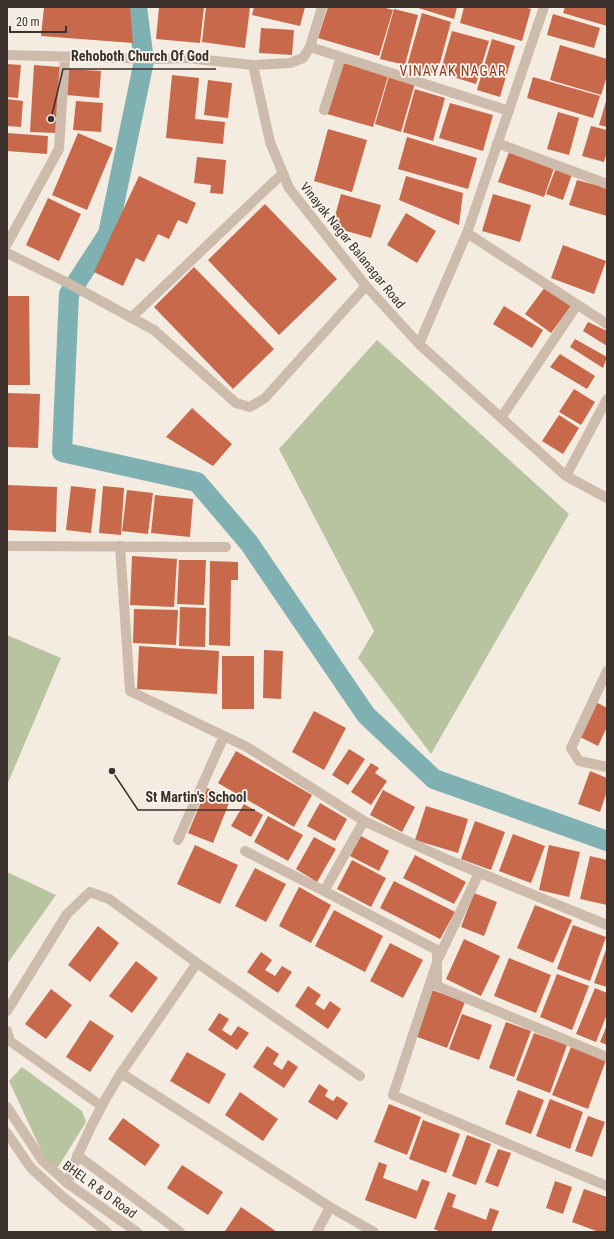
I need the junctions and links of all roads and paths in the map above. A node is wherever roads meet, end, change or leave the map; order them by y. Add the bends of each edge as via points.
1 (322, 7) edge
2 (544, 7) edge
3 (310, 47) junction
4 (7, 55) edge
5 (65, 57) junction
6 (341, 57) junction
7 (252, 65) junction
8 (324, 110) dead end
9 (509, 111) junction
10 (498, 143) junction
11 (283, 173) junction
12 (607, 184) edge
13 (467, 232) junction
14 (7, 244) edge
15 (7, 253) edge
16 (366, 286) junction
17 (573, 310) dead end
18 (132, 317) junction
19 (607, 324) edge
20 (419, 344) junction
21 (607, 399) edge
22 (501, 418) junction
23 (566, 476) junction
24 (607, 498) edge
25 (7, 546) edge
26 (120, 546) junction
27 (226, 548) dead end
28 (607, 671) edge
29 (224, 736) junction
30 (607, 767) edge
31 (364, 821) junction
32 (178, 840) dead end
33 (245, 852) dead end
34 (479, 873) junction
35 (324, 891) junction
36 (607, 925) edge
37 (438, 959) junction
38 (197, 963) junction
39 (7, 1011) edge
40 (7, 1030) edge
41 (607, 1057) edge
42 (121, 1073) junction
43 (360, 1076) dead end
44 (100, 1105) junction
45 (7, 1107) edge
46 (7, 1133) edge
47 (77, 1155) junction
48 (66, 1183) junction
49 (607, 1186) edge
50 (330, 1207) junction
51 (107, 1232) edge
52 (137, 1232) edge
53 (180, 1232) edge
54 (317, 1232) edge
55 (374, 1232) edge

1 - 3 street
2 - 9 street
3 - 6 street
3 - 7 street via 303,58 290,64
4 - 5 street
5 - 7 street via 187,58
5 - 14 street via 59,149
6 - 8 street
6 - 9 street
7 - 11 street, Vinayak Nagar Balanagar Road via 270,142
9 - 10 street
10 - 12 street
10 - 13 street
11 - 16 street, Vinayak Nagar Balanagar Road via 289,188
11 - 18 street
13 - 19 street
13 - 20 street
15 - 18 street
16 - 18 street via 265,398 250,407 236,403 154,330
16 - 20 street, Vinayak Nagar Balanagar Road
17 - 22 street
20 - 22 street, Vinayak Nagar Balanagar Road
21 - 23 street
22 - 23 street, Vinayak Nagar Balanagar Road
23 - 24 street, Vinayak Nagar Balanagar Road
25 - 26 street
26 - 27 street
26 - 29 street via 130,691
28 - 30 street via 571,748 578,761
29 - 31 street via 247,746
29 - 32 street
31 - 34 street
31 - 35 street
33 - 35 street
34 - 36 street
34 - 37 street
35 - 37 street via 435,949
37 - 41 street via 437,986
37 - 49 street via 393,1096
38 - 39 street via 109,899 90,892 67,914
38 - 42 street
38 - 43 street
40 - 44 street via 10,1041
42 - 44 street
42 - 50 street
44 - 47 street
45 - 48 street, BHEL R & D Road via 42,1160
46 - 51 street via 31,1168
47 - 48 street
47 - 53 street
48 - 52 street, BHEL R & D Road
50 - 54 street
50 - 55 street

